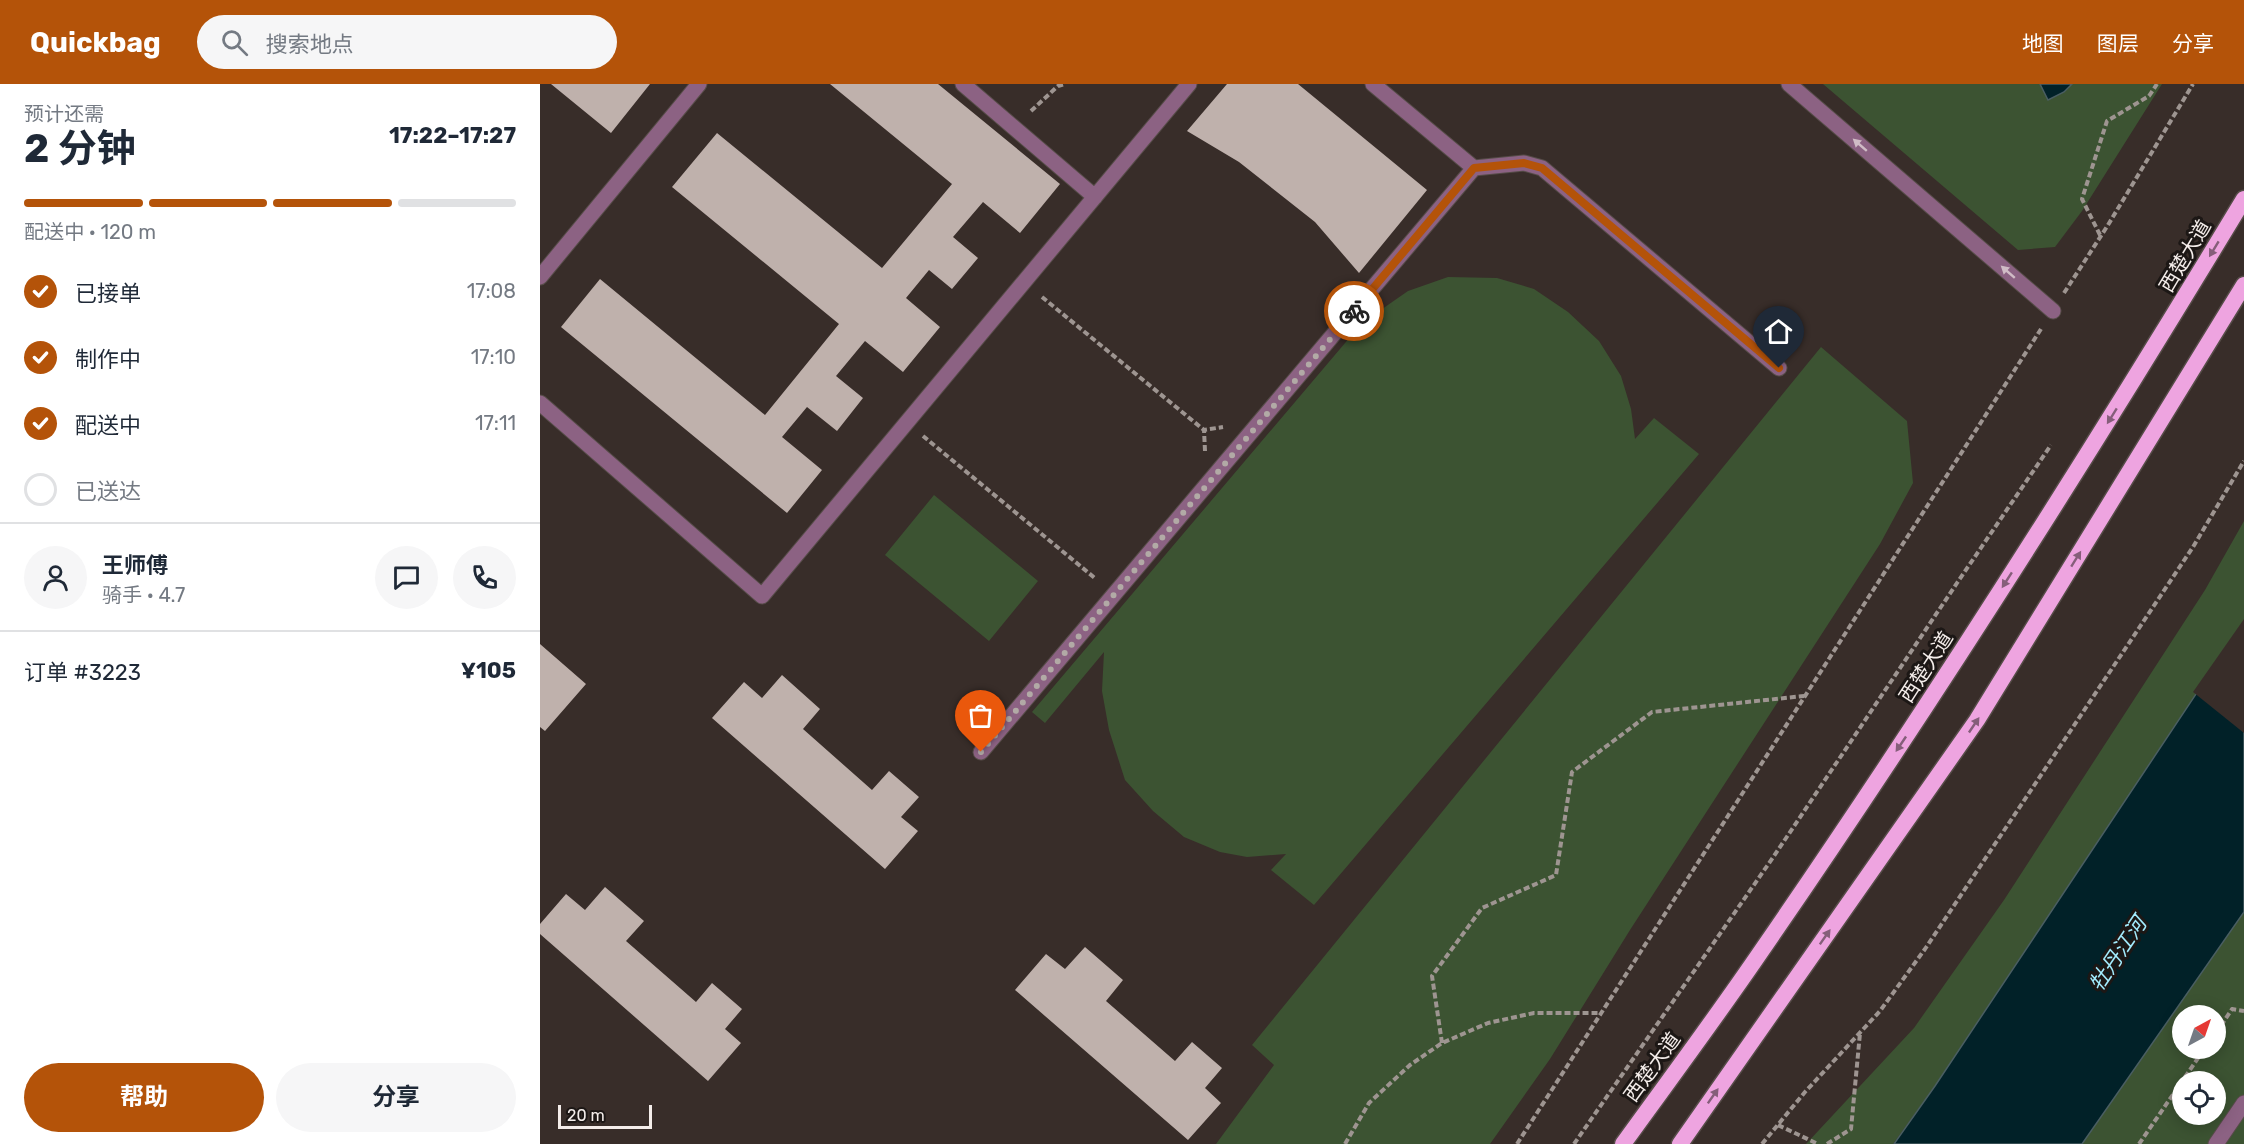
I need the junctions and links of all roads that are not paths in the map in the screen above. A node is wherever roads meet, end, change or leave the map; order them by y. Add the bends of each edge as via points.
1 (699, 84) edge
2 (963, 84) edge
3 (1189, 84) edge
4 (1373, 84) edge
5 (1789, 84) edge
6 (1474, 168) junction
7 (1095, 197) junction
8 (2244, 199) edge
9 (540, 277) edge
10 (2244, 285) edge
11 (2053, 310) road end
12 (1779, 368) dead end
13 (540, 403) edge
14 (981, 752) dead end
15 (2244, 1103) edge
16 (1623, 1144) edge
17 (1680, 1144) edge
18 (2216, 1144) edge

1 - 9 street
2 - 7 street
3 - 7 street
4 - 6 street
11 -> 5 street
6 - 12 street via 1524,163 1542,168
6 - 14 street
7 - 13 street via 762,596
8 -> 16 highway, 西楚大道 via 2121,403 1932,697 1762,952
17 -> 10 highway via 1977,720
15 - 18 street

